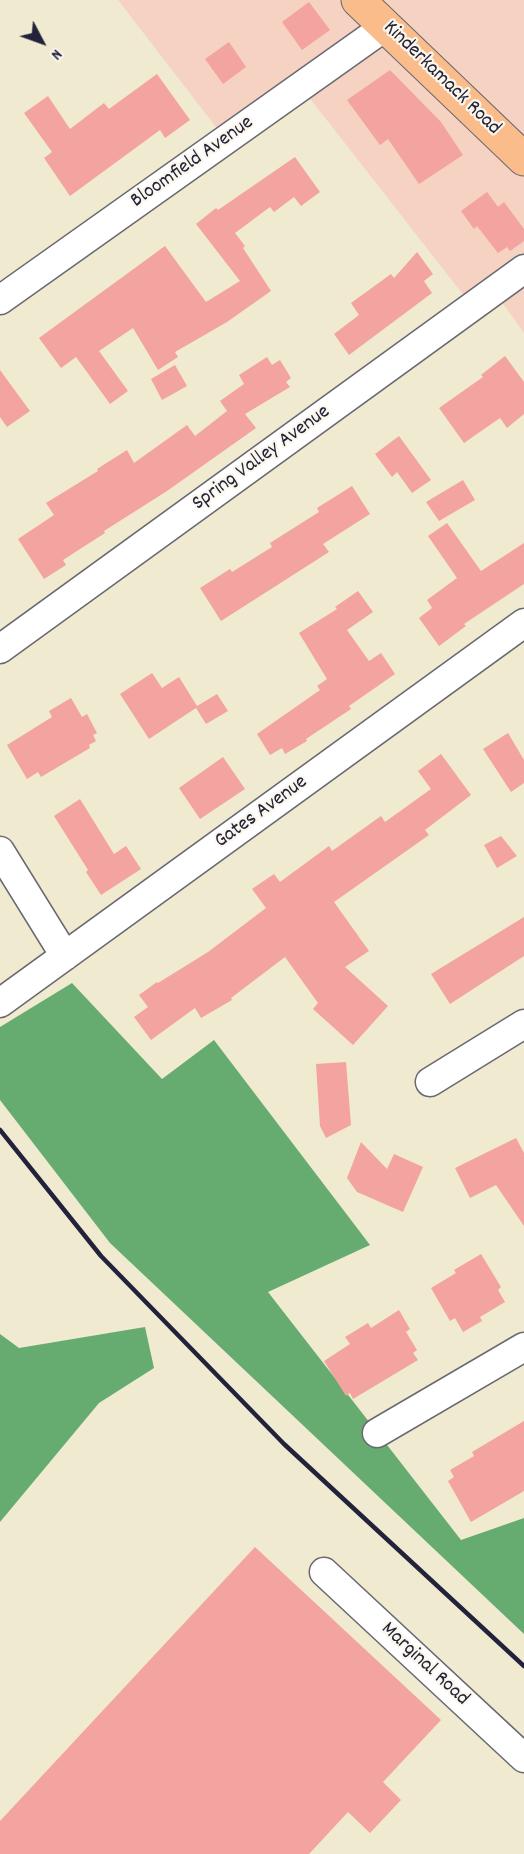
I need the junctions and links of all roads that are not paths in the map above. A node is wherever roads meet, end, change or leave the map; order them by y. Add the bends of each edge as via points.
1 (358, 0) edge
2 (386, 26) junction
3 (524, 159) edge
4 (524, 269) edge
5 (0, 300) edge
6 (524, 623) edge
7 (0, 649) edge
8 (0, 851) edge
9 (65, 956) junction
10 (0, 1003) edge
11 (524, 1024) edge
12 (430, 1082) dead end
13 (524, 1347) edge
14 (377, 1433) dead end
15 (324, 1572) dead end
16 (524, 1758) edge

1 - 2 main road, Kinderkamack Road
2 - 3 main road, Kinderkamack Road
2 - 5 street, Bloomfield Avenue
4 - 7 street, Spring Valley Avenue
6 - 9 street, Gates Avenue
8 - 9 street
9 - 10 street, Gates Avenue
11 - 12 street
13 - 14 street
15 - 16 street, Marginal Road

